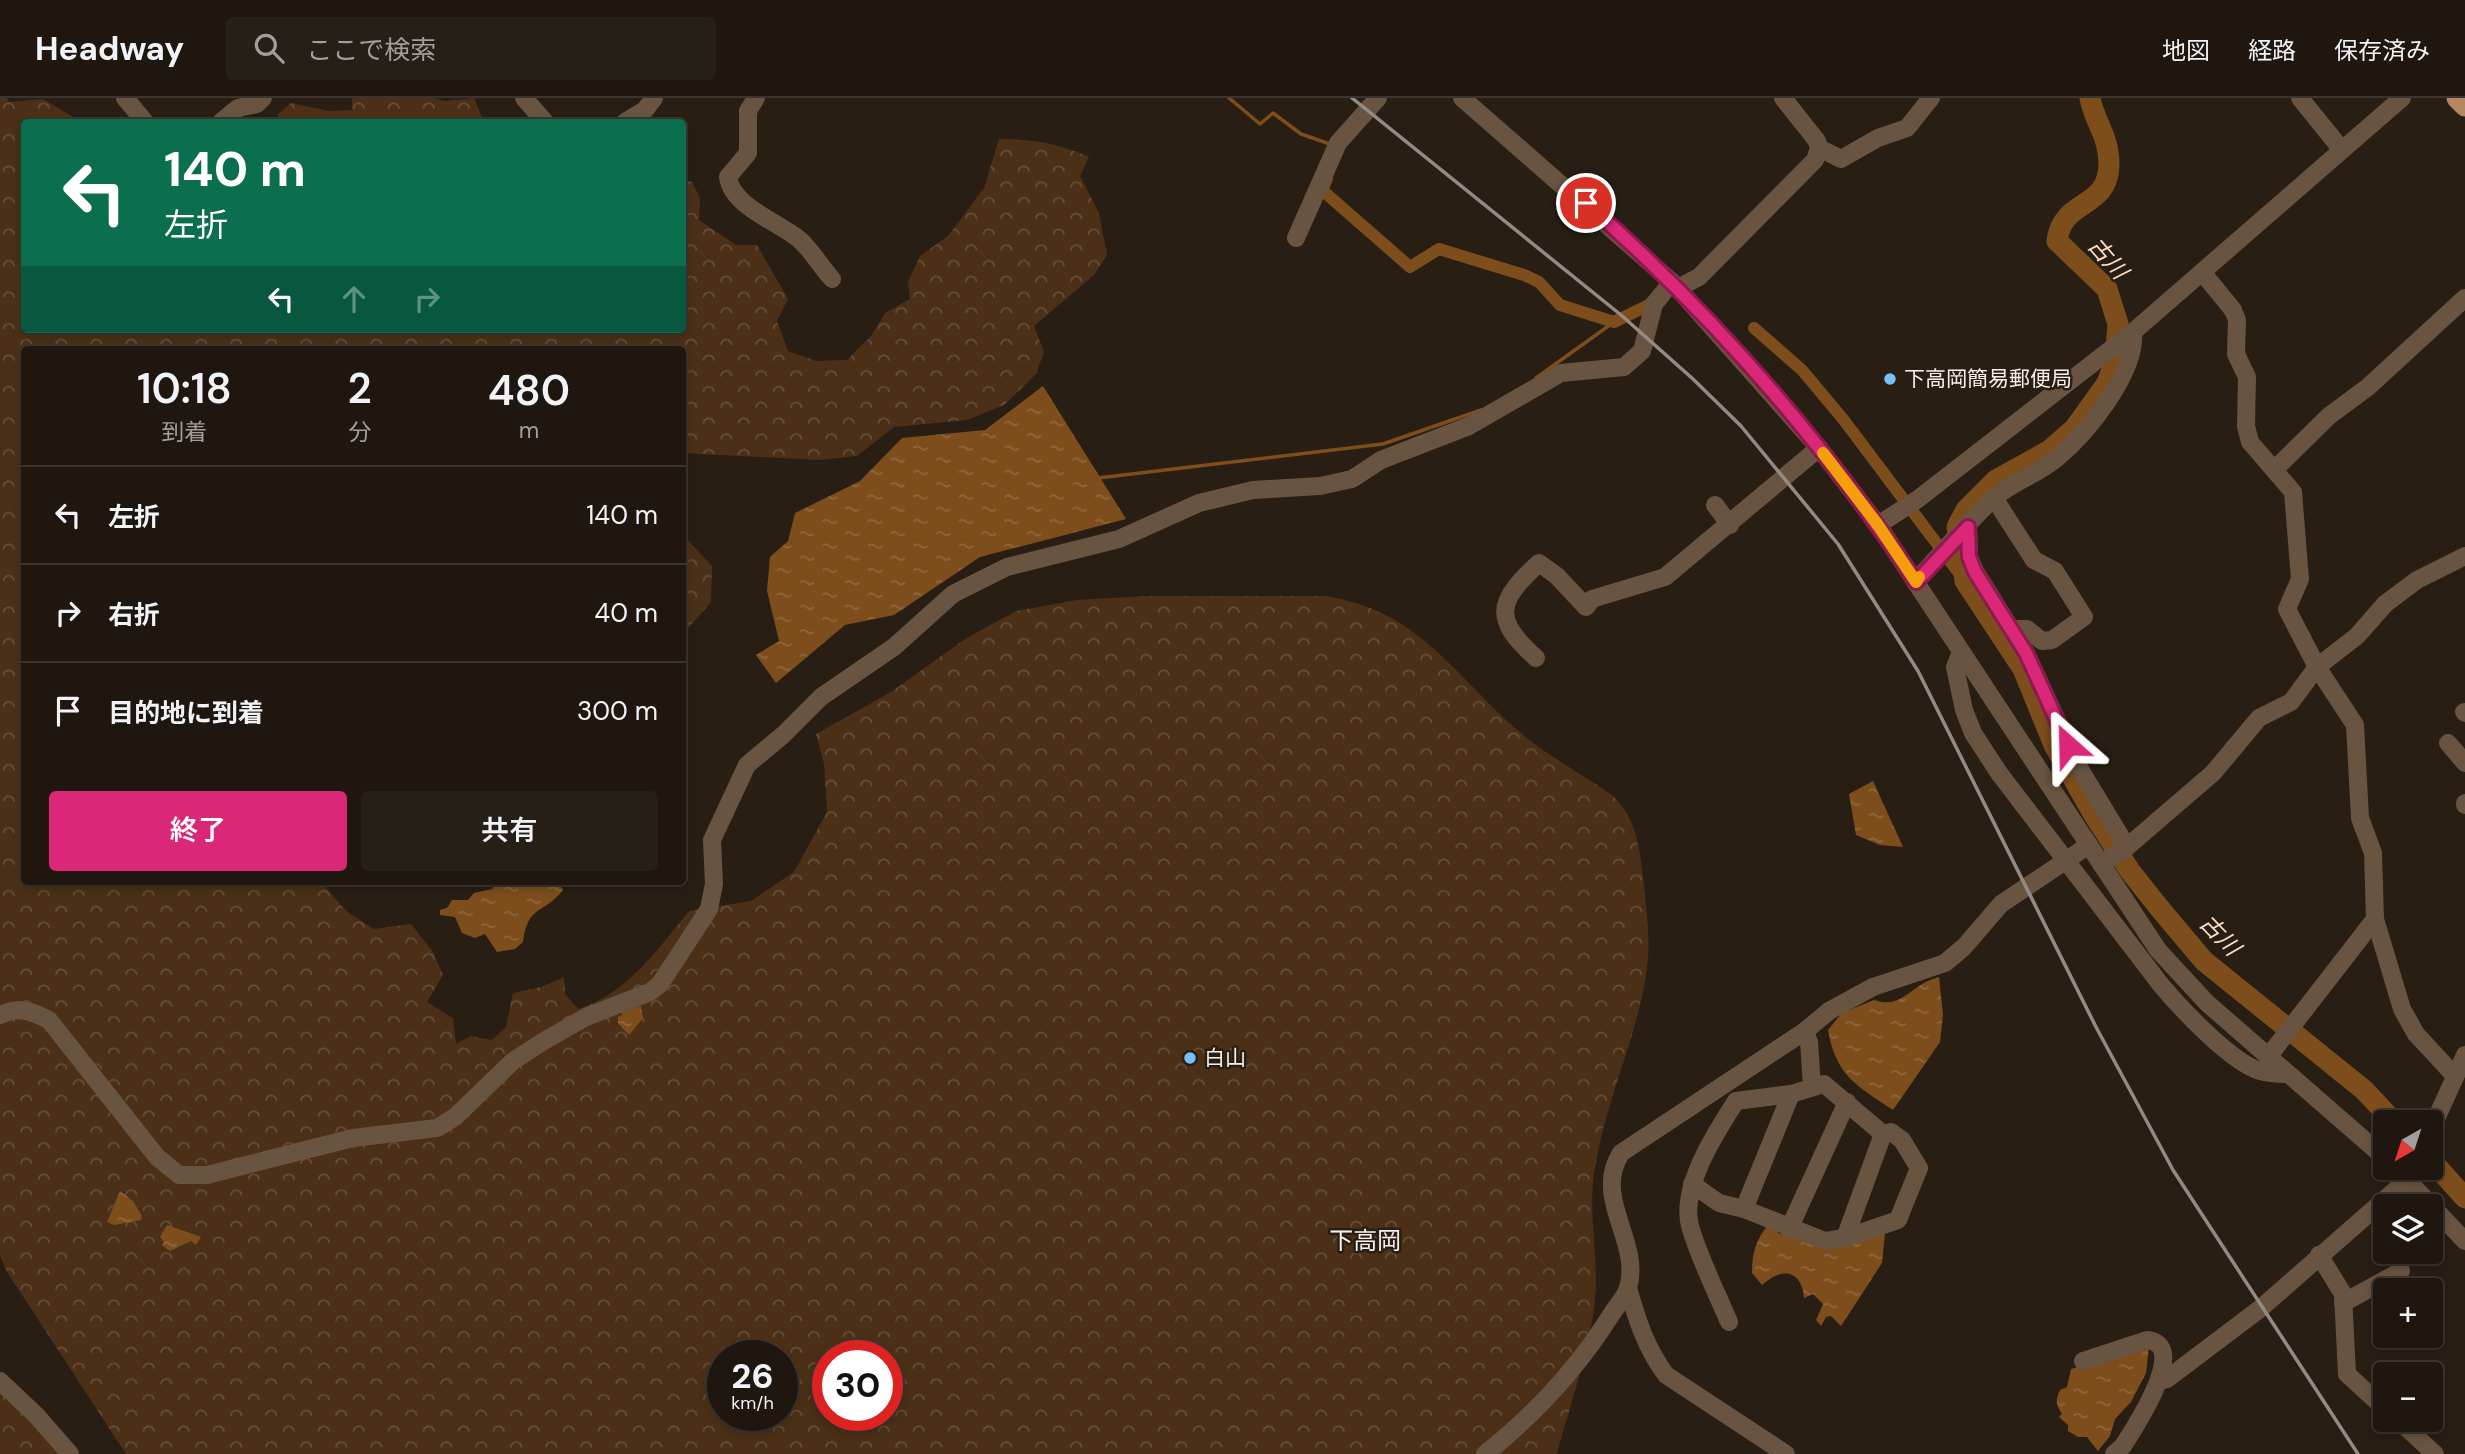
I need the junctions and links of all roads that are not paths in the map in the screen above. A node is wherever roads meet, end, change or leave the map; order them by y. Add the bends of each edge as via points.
1 (125, 98) edge
2 (263, 98) edge
3 (524, 98) edge
4 (654, 98) edge
5 (756, 98) edge
6 (1378, 98) edge
7 (1462, 98) edge
8 (1783, 98) edge
9 (1931, 98) edge
10 (2300, 98) edge
11 (2402, 98) edge
12 (2457, 98) edge
13 (2465, 106) edge
14 (142, 119) edge
15 (225, 119) edge
16 (542, 119) edge
17 (630, 119) edge
18 (1819, 148) junction
19 (2342, 150) junction
20 (1296, 238) dead end
21 (2202, 272) junction
22 (832, 279) dead end
23 (1675, 285) junction
24 (2465, 298) edge
25 (2130, 333) junction
26 (1819, 448) junction
27 (2274, 470) junction
28 (1994, 498) junction
29 (1715, 505) dead end
30 (1730, 525) junction
31 (1878, 525) junction
32 (1966, 528) junction
33 (2465, 556) edge
34 (1916, 582) junction
35 (2011, 629) junction
36 (1961, 652) junction
37 (1536, 658) dead end
38 (2317, 667) junction
39 (2448, 743) dead end
40 (2465, 763) edge
41 (2089, 845) junction
42 (2116, 855) junction
43 (2066, 860) junction
44 (2375, 919) junction
45 (0, 1014) edge
46 (1805, 1031) junction
47 (2465, 1055) edge
48 (2268, 1058) junction
49 (2288, 1074) junction
50 (2454, 1075) junction
51 (1812, 1086) junction
52 (1791, 1094) junction
53 (1847, 1102) junction
54 (2439, 1110) edge
55 (1883, 1134) junction
56 (2373, 1148) edge
57 (2397, 1180) edge
58 (2414, 1180) edge
59 (1692, 1184) junction
60 (1744, 1209) junction
61 (1789, 1229) junction
62 (2462, 1231) edge
63 (1845, 1238) junction
64 (2319, 1255) junction
65 (2401, 1271) dead end
66 (1628, 1287) junction
67 (2343, 1303) junction
68 (1729, 1322) dead end
69 (2082, 1362) dead end
70 (0, 1381) edge
71 (2160, 1381) junction
72 (2373, 1398) edge
73 (2410, 1432) edge
74 (70, 1454) edge
75 (1485, 1454) edge
76 (1786, 1454) edge
77 (2114, 1454) edge
78 (2435, 1454) edge

1 - 14 street
2 - 15 street
3 - 16 street
4 - 17 street
5 - 22 street via 748,111 748,153 728,177 729,186 744,202 804,243
6 - 20 street via 1336,146
7 - 23 street
8 - 18 street
9 - 18 street via 1907,128 1841,159
10 - 19 street
11 - 19 street
12 - 13 main road
18 - 23 street via 1810,166 1699,277
19 - 21 street
21 - 25 street
21 - 27 street via 2237,320 2236,354 2247,377 2246,426 2250,442
23 - 26 street
23 - 45 street via 1654,304 1642,351 1624,367 1561,373 1469,426 1381,460 1352,479 1253,490 1199,503 1119,539 1007,567 953,594 894,647 821,696 747,765 712,840 714,884 709,909 660,984 586,1017 513,1061 455,1117 437,1128 353,1138 207,1175 179,1175 157,1157 49,1020 16,1009
24 - 27 street
25 - 28 street via 2134,344 2129,361 2084,431 2056,460
25 - 31 street via 1918,499
26 - 30 street
26 - 31 street
27 - 38 street via 2293,492 2300,579 2287,609
28 - 32 street
28 - 35 street via 2034,560 2055,571 2084,617 2052,640 2042,641 2027,629
29 - 30 street
30 - 37 street via 1665,577 1592,599 1586,607 1539,563 1506,605 1504,623
31 - 34 street
32 - 34 street
32 - 35 street via 1975,572
33 - 38 street via 2417,580
34 - 36 street
35 - 42 street
36 - 41 street
36 - 43 street via 1955,667 1973,733
38 - 42 street via 2291,702 2259,718 2213,773
38 - 44 street via 2355,726 2360,818 2373,853
39 - 40 street
41 - 42 street
41 - 43 street
42 - 48 street via 2158,950
43 - 46 street via 1992,912 1945,963 1873,987 1829,1011
43 - 49 street via 2183,1010 2257,1070
44 - 48 street
44 - 50 street via 2402,1009 2416,1034
46 - 51 street
46 - 66 street via 1621,1153 1609,1182 1629,1260
47 - 50 street
48 - 49 street
49 - 56 street
50 - 54 street
51 - 52 street
51 - 53 street via 1824,1084
52 - 59 street via 1736,1101 1707,1148
52 - 60 street
53 - 55 street
53 - 61 street
55 - 63 street
55 - 63 street via 1891,1132 1902,1140 1919,1168 1898,1220
57 - 64 street
58 - 62 street
59 - 60 street via 1719,1203
59 - 68 street via 1689,1223
60 - 61 street
61 - 63 street via 1825,1241
64 - 67 street via 2343,1294
64 - 71 street via 2261,1308
65 - 67 street
66 - 75 street via 1576,1366
66 - 76 street via 1640,1331 1666,1376
67 - 72 street via 2347,1374
69 - 71 street via 2154,1340 2161,1346
70 - 74 street
71 - 77 street
73 - 78 street

